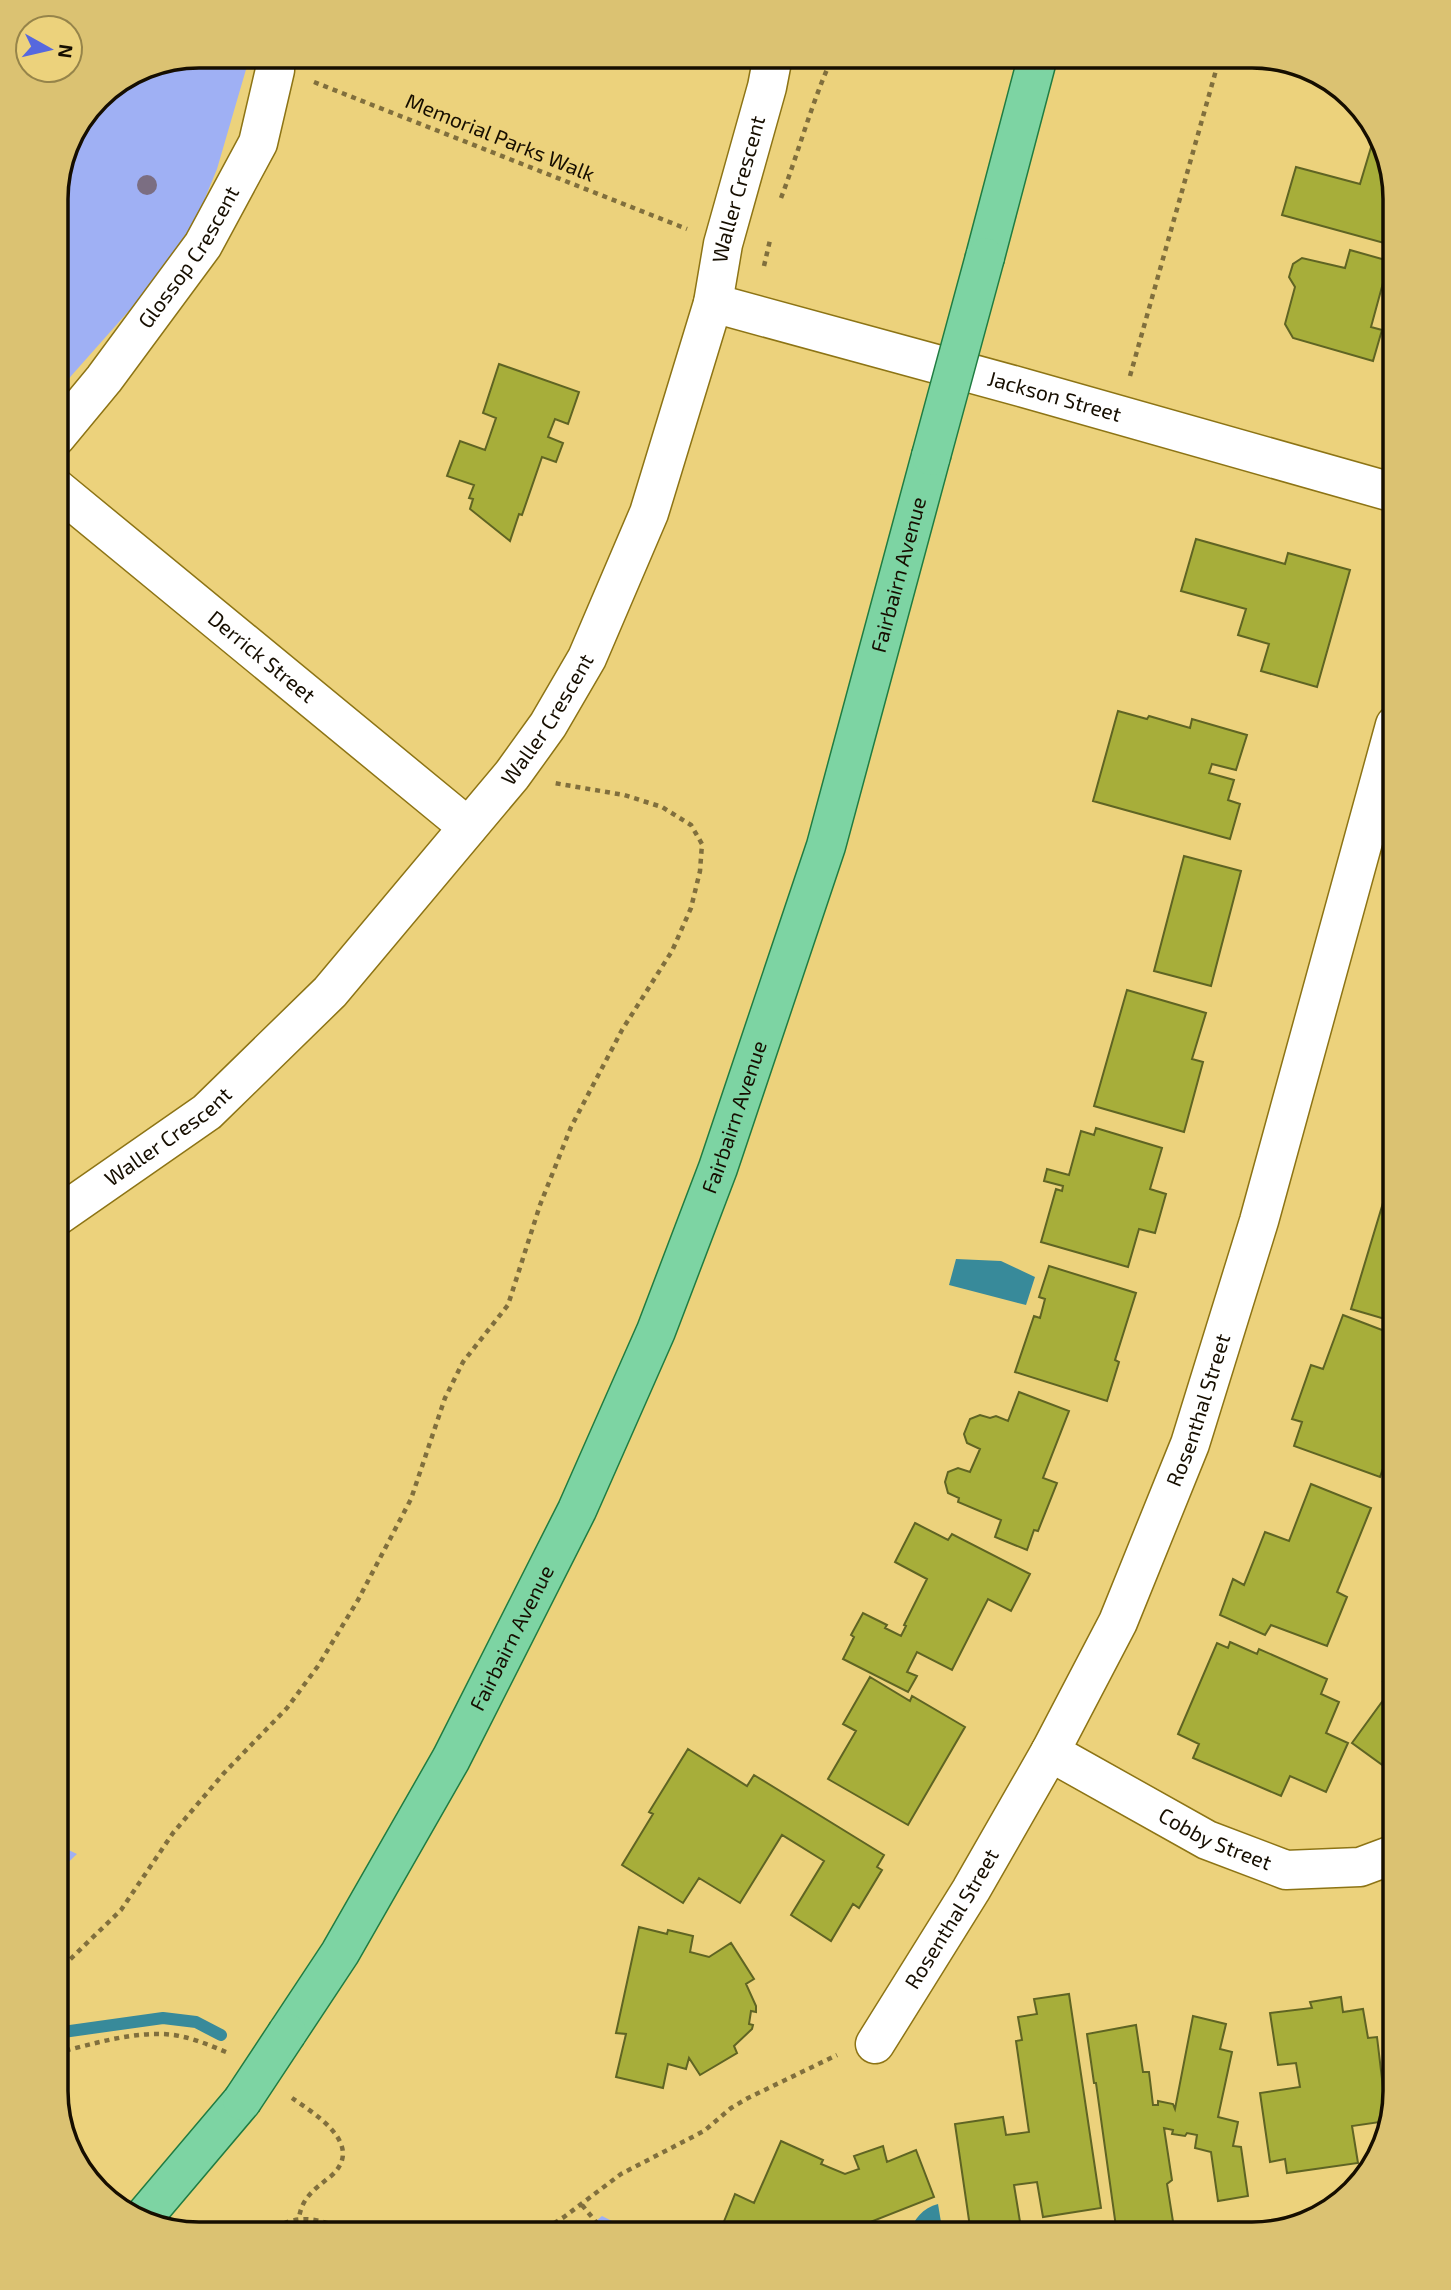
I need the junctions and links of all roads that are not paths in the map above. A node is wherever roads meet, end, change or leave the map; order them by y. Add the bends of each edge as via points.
1 (275, 68) edge
2 (771, 69) edge
3 (1035, 69) edge
4 (713, 303) junction
5 (69, 421) edge
6 (1383, 490) edge
7 (69, 499) edge
8 (1383, 769) edge
9 (468, 827) junction
10 (68, 1208) edge
11 (1050, 1752) junction
12 (1383, 1858) edge
13 (875, 2044) road end
14 (242, 2101) junction
15 (149, 2211) edge
16 (172, 2218) edge

1 - 5 street, Glossop Crescent via 258,143 204,245
2 - 4 street, Waller Crescent via 723,244
3 - 14 main road, Fairbairn Avenue, bridge via 826,846 689,1248 577,1510 451,1759 340,1953
4 - 6 street, Jackson Street
4 - 9 street, Waller Crescent via 649,513 587,658 548,725
7 - 9 street, Derrick Street
8 - 11 street, Rosenthal Street via 1259,1221 1190,1444 1118,1622
9 - 10 street, Waller Crescent via 330,992 207,1112
11 - 12 street, Cobby Street via 1207,1840 1286,1870 1360,1867
11 - 13 street, Rosenthal Street
14 - 15 main road, Fairbairn Avenue
14 - 16 main road, Fairbairn Avenue

